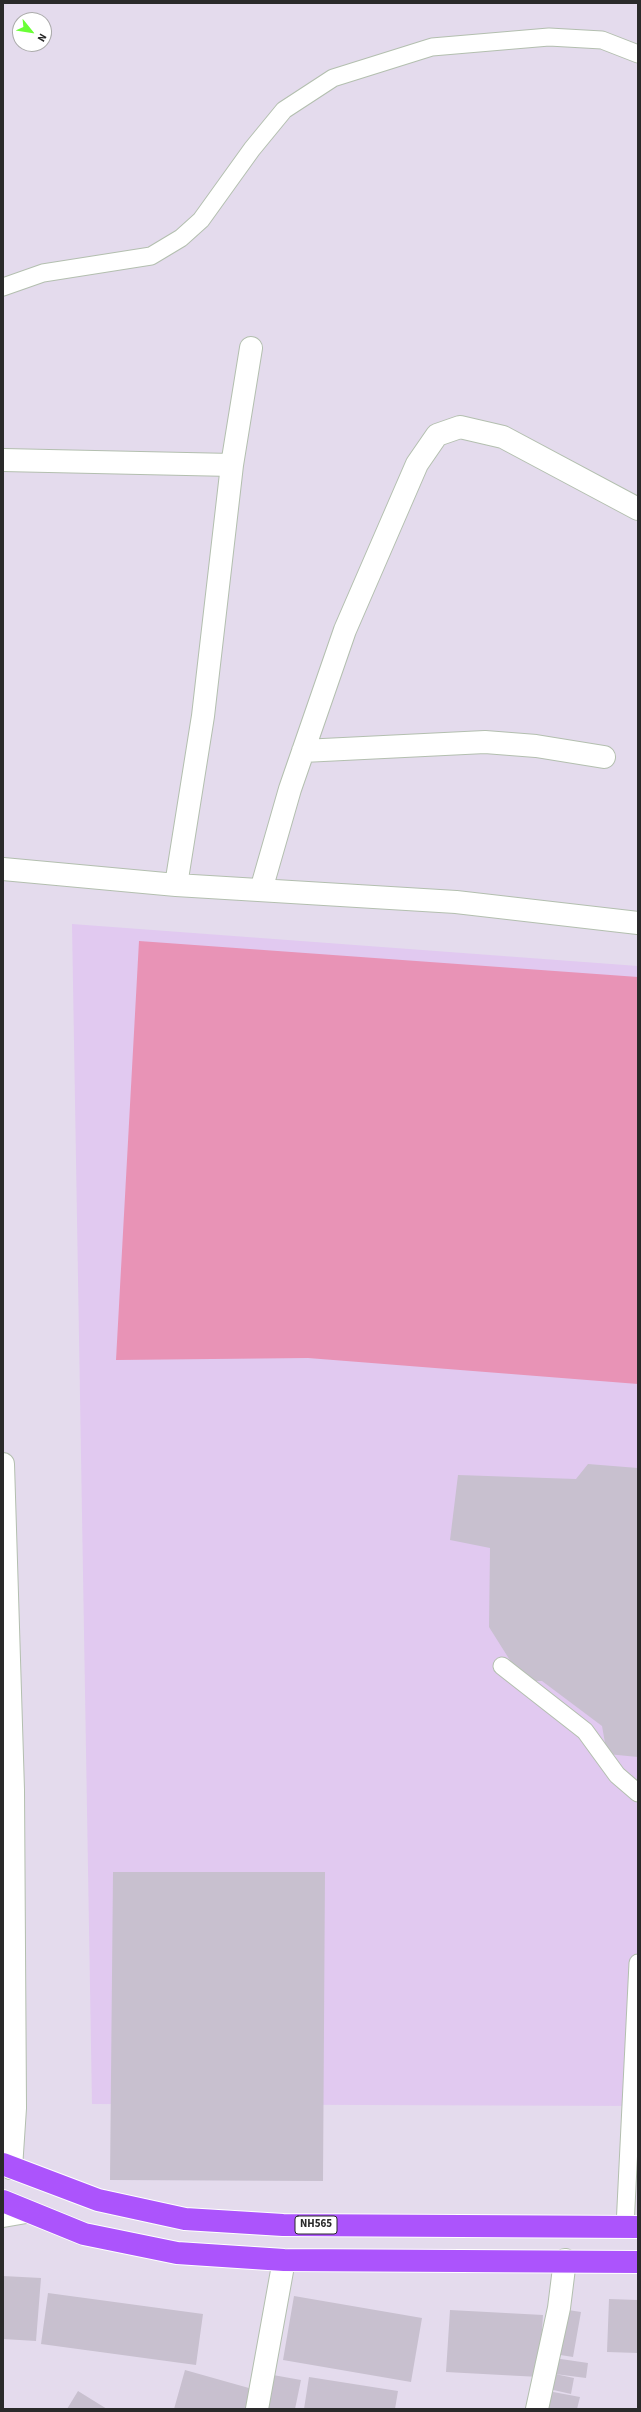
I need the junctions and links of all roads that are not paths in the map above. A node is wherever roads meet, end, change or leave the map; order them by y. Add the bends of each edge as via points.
1 (638, 54) edge
2 (3, 287) edge
3 (251, 348) dead end
4 (3, 460) edge
5 (232, 465) junction
6 (638, 509) edge
7 (303, 751) junction
8 (604, 757) dead end
9 (3, 868) edge
10 (176, 885) junction
11 (261, 890) junction
12 (638, 923) edge
13 (3, 1464) edge
14 (5, 1550) edge
15 (502, 1666) dead end
16 (638, 1793) edge
17 (638, 1963) edge
18 (7, 2166) edge
19 (3, 2201) edge
20 (26, 2212) junction
21 (3, 2216) edge
22 (632, 2227) edge
23 (284, 2260) junction
24 (565, 2260) junction
25 (638, 2262) edge
26 (257, 2409) edge
27 (537, 2409) edge

1 - 2 lane via 602,40 549,37 432,47 333,78 284,110 252,149 201,220 180,238 151,256 43,273
3 - 5 street
4 - 5 street
5 - 10 street via 203,716
6 - 7 street via 503,437 460,428 437,435 417,464 345,630
7 - 8 street via 485,742 536,746
7 - 11 street
9 - 10 street
10 - 11 street
11 - 12 street via 456,902
13 - 14 street
14 - 18 street via 13,1790 15,2108
15 - 16 lane via 584,1731 618,1775
17 - 22 lane
18 - 22 highway, NH565 via 98,2200 185,2219 283,2226
19 - 20 highway
20 - 21 street
20 - 23 highway via 84,2234 177,2253
23 - 24 highway
23 - 26 street
24 - 25 highway
24 - 27 street via 559,2308

